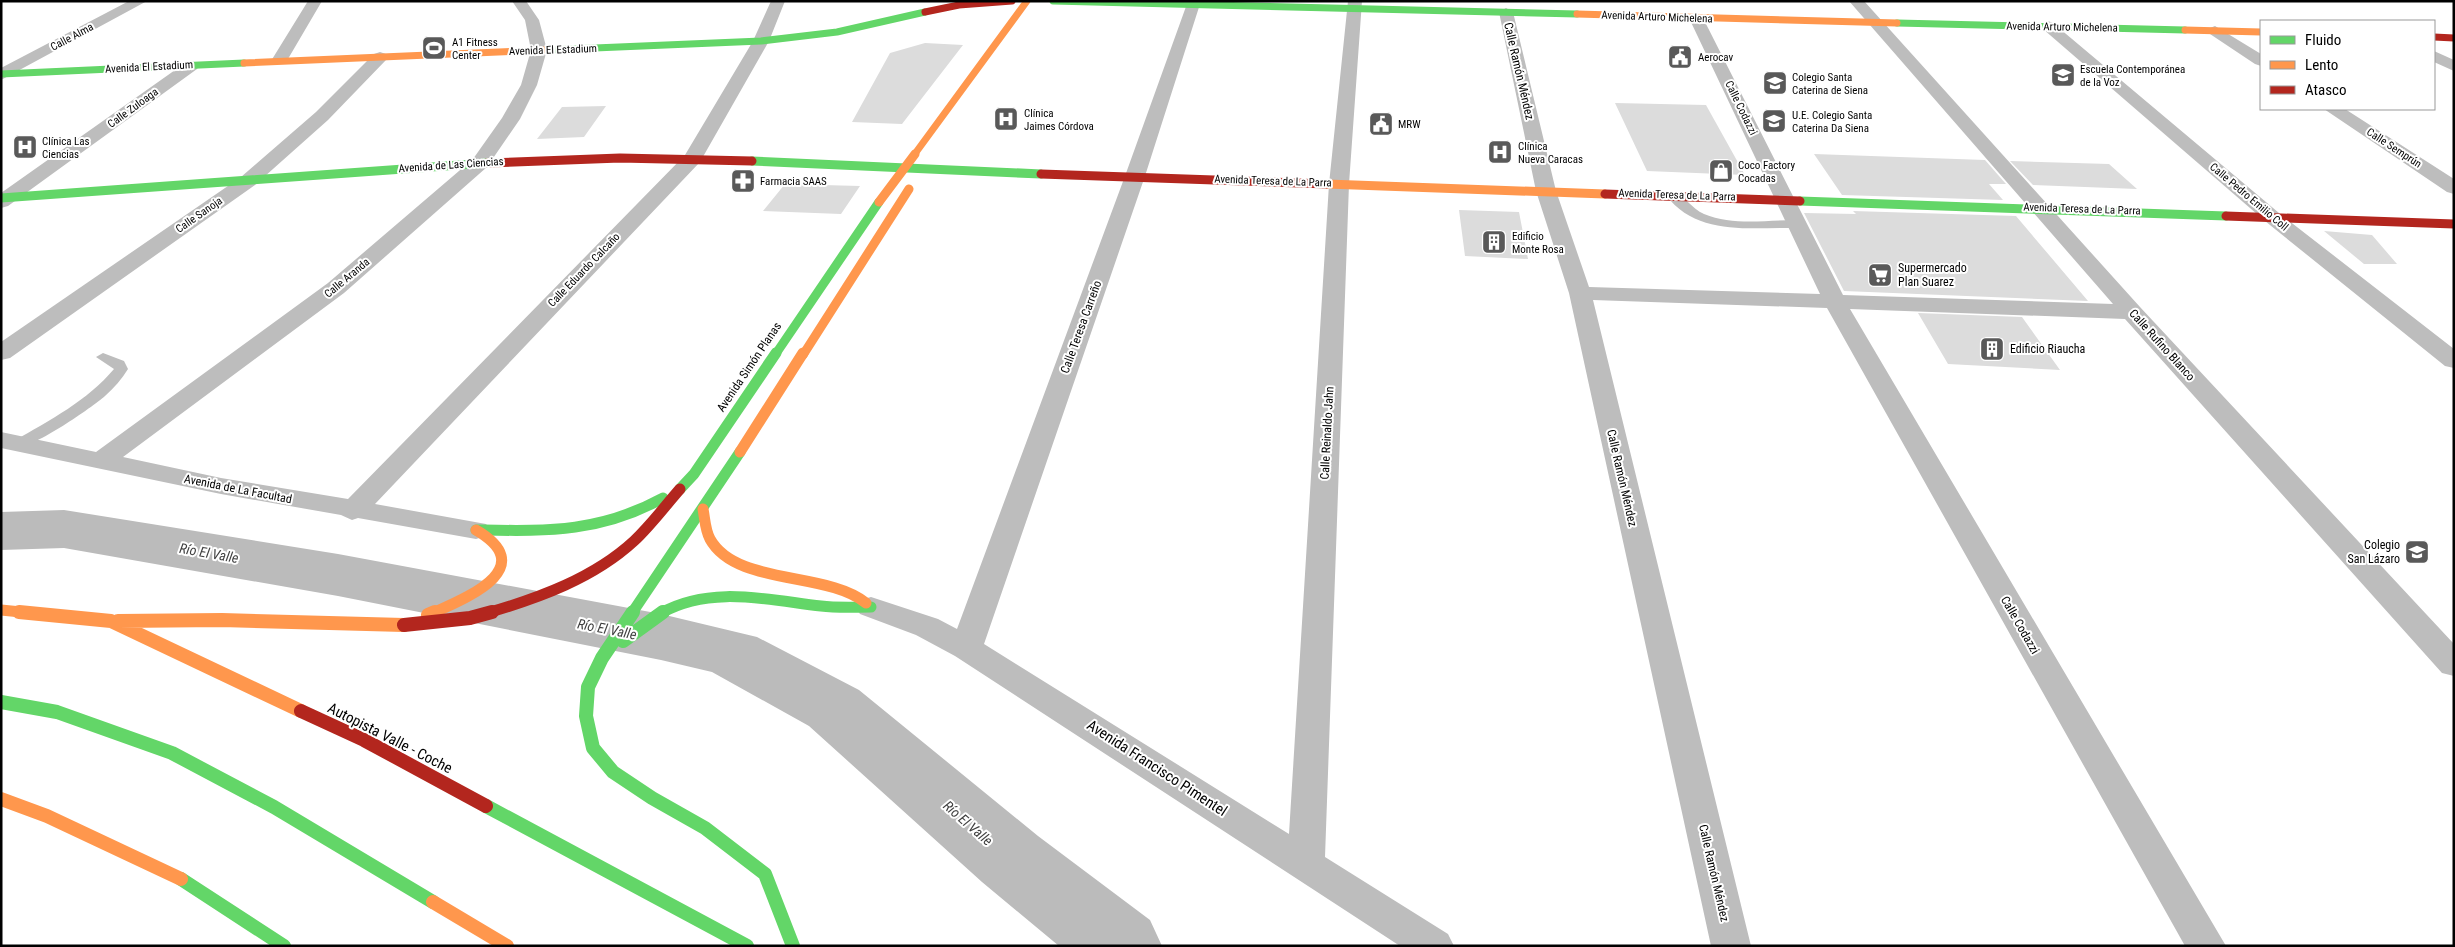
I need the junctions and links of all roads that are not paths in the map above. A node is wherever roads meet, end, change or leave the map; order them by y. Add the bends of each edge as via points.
1 (140, 1) edge
2 (315, 1) edge
3 (519, 1) edge
4 (778, 1) edge
5 (1012, 1) edge
6 (1027, 1) edge
7 (1053, 1) edge
8 (1856, 1) edge
9 (1193, 4) junction
10 (1355, 5) edge
11 (1506, 12) junction
12 (1696, 18) junction
13 (1875, 22) junction
14 (2048, 26) junction
15 (2215, 31) junction
16 (2260, 32) edge
17 (2435, 37) edge
18 (2454, 38) edge
19 (761, 41) junction
20 (539, 50) junction
21 (2435, 56) edge
22 (380, 57) junction
23 (2260, 60) edge
24 (279, 62) junction
25 (191, 66) junction
26 (2454, 66) edge
27 (2, 75) edge
28 (2336, 110) edge
29 (693, 158) junction
30 (480, 163) junction
31 (901, 169) junction
32 (922, 169) junction
33 (1135, 176) junction
34 (248, 181) junction
35 (1339, 184) junction
36 (2454, 188) edge
37 (94, 191) junction
38 (1546, 191) junction
39 (1672, 195) junction
40 (1786, 199) junction
41 (9, 202) edge
42 (2039, 208) junction
43 (2272, 217) junction
44 (1797, 224) junction
45 (2454, 224) edge
46 (1580, 293) junction
47 (1834, 303) junction
48 (2132, 312) junction
49 (1, 353) edge
50 (103, 357) dead end
51 (2454, 362) edge
52 (10, 442) edge
53 (102, 460) junction
54 (694, 474) junction
55 (703, 509) junction
56 (352, 510) junction
57 (476, 530) junction
58 (871, 607) junction
59 (1, 610) edge
60 (111, 621) junction
61 (404, 625) junction
62 (966, 648) junction
63 (602, 658) junction
64 (2454, 664) edge
65 (1, 702) edge
66 (1, 799) edge
67 (1306, 864) junction
68 (284, 946) edge
69 (507, 946) edge
70 (747, 946) edge
71 (793, 946) edge
72 (1434, 946) edge
73 (1730, 946) edge
74 (2206, 946) edge

1 - 27 street, Calle Alma
2 - 24 street
3 - 20 street via 532,20
4 - 19 street, Calle Eduardo Calcaño
5 - 19 main road, Avenida El Estadium via 959,5 837,32
6 - 31 main road, Avenida Simón Planas
7 - 9 main road, Avenida Arturo Michelena
8 - 13 street, Calle Rufino Blanco
9 - 10 main road, Avenida Arturo Michelena
9 - 33 street, Calle Teresa Carreño
10 - 11 main road, Avenida Arturo Michelena
10 - 35 street, Calle Reinaldo Jahn
11 - 12 main road, Avenida Arturo Michelena
11 - 38 street, Calle Ramón Méndez
12 - 13 main road, Avenida Arturo Michelena
12 - 40 street, Calle Codazzi
13 - 14 main road, Avenida Arturo Michelena
13 - 42 street, Calle Rufino Blanco
14 - 15 main road, Avenida Arturo Michelena
14 - 43 street, Calle Pedro Emilio Coll
15 - 16 main road, Avenida Arturo Michelena
15 - 23 street
17 - 18 main road
19 - 20 main road, Avenida El Estadium
19 - 29 street, Calle Eduardo Calcaño
20 - 22 main road, Avenida El Estadium
20 - 30 street, Calle Aranda via 529,85 511,119
21 - 26 street
22 - 24 main road, Avenida El Estadium
22 - 34 street, Calle Sanoja via 322,116
24 - 25 main road, Avenida El Estadium
25 - 27 main road, Avenida El Estadium
25 - 41 street, Calle Zuloaga
28 - 36 street, Calle Semprún
29 - 30 main road, Avenida de Las Ciencias
29 - 31 main road, Avenida de Las Ciencias
29 - 56 street, Calle Eduardo Calcaño
30 - 34 main road, Avenida de Las Ciencias
30 - 53 street, Calle Aranda via 336,288
31 - 32 main road, Avenida Teresa de La Parra
31 - 54 main road, Avenida Simón Planas
32 - 33 main road, Avenida Teresa de La Parra
32 - 55 main road
33 - 35 main road, Avenida Teresa de La Parra
33 - 62 street, Calle Teresa Carreño
34 - 37 main road, Avenida de Las Ciencias
34 - 49 street, Calle Sanoja
35 - 38 main road, Avenida Teresa de La Parra
35 - 67 street, Calle Reinaldo Jahn
37 - 41 main road, Avenida de Las Ciencias
37 - 41 main road
38 - 39 main road, Avenida Teresa de La Parra
38 - 46 street, Calle Ramón Méndez
39 - 40 main road, Avenida Teresa de La Parra
39 - 44 lane via 1694,214 1715,221
40 - 42 main road, Avenida Teresa de La Parra
40 - 44 street, Calle Codazzi
42 - 43 main road, Avenida Teresa de La Parra
42 - 48 street, Calle Rufino Blanco
43 - 45 main road, Avenida Teresa de La Parra
43 - 51 street, Calle Pedro Emilio Coll
44 - 47 street, Calle Codazzi
46 - 47 street
46 - 73 street, Calle Ramón Méndez
47 - 48 street
47 - 74 street, Calle Codazzi
48 - 64 street, Calle Rufino Blanco
50 - 52 lane via 119,364 121,369 114,379 67,416
52 - 53 street, Avenida de La Facultad
53 - 56 street, Avenida de La Facultad
54 - 57 main road via 660,500 629,517 589,528
54 - 61 main road, Avenida Simón Planas via 634,541 588,574 522,604 470,618
55 - 58 main road via 712,543 725,556 748,566 852,592
55 - 63 main road
56 - 57 street, Avenida de La Facultad
57 - 61 main road via 492,539 503,562 500,574 473,595
58 - 62 street, Avenida Francisco Pimentel via 927,627
58 - 63 main road via 841,608 746,597 700,598 676,605 657,616
59 - 60 main road, Autopista Valle - Coche
60 - 61 main road, Avenida Simón Planas via 222,620
60 - 70 main road, Autopista Valle - Coche via 364,740
62 - 67 street, Avenida Francisco Pimentel
63 - 71 main road via 588,687 586,716 593,748 613,772 705,828 765,874
65 - 69 main road via 56,712 172,753 274,807
66 - 68 main road via 47,816 180,879
67 - 72 street, Avenida Francisco Pimentel

